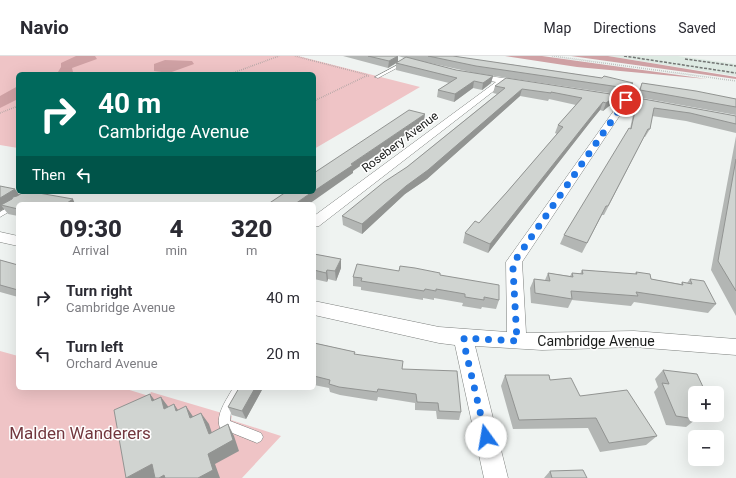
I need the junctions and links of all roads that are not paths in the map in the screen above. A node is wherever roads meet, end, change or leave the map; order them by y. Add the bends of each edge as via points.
1 (391, 58) edge
2 (409, 62) joint
3 (463, 74) edge
4 (377, 77) road end
5 (502, 81) junction
6 (533, 86) edge
7 (587, 94) edge
8 (626, 100) junction
9 (669, 107) edge
10 (35, 194) edge
11 (21, 202) edge
12 (16, 205) edge
13 (0, 215) edge
14 (316, 221) edge
15 (0, 237) edge
16 (16, 241) edge
17 (316, 308) edge
18 (464, 338) junction
19 (517, 341) junction
20 (736, 347) edge
21 (237, 390) edge
22 (256, 437) dead end
23 (496, 478) edge

1 - 2 street
2 - 4 lane
3 - 5 street
5 - 6 street
5 - 14 street, Rosebery Avenue
7 - 8 street
8 - 9 street
8 - 19 street via 514,262
10 - 11 lane
12 - 13 lane
15 - 16 street
17 - 18 street, Cambridge Avenue
18 - 19 street, Cambridge Avenue
18 - 23 street
19 - 20 street, Cambridge Avenue via 634,339
21 - 22 lane via 226,411 224,424

